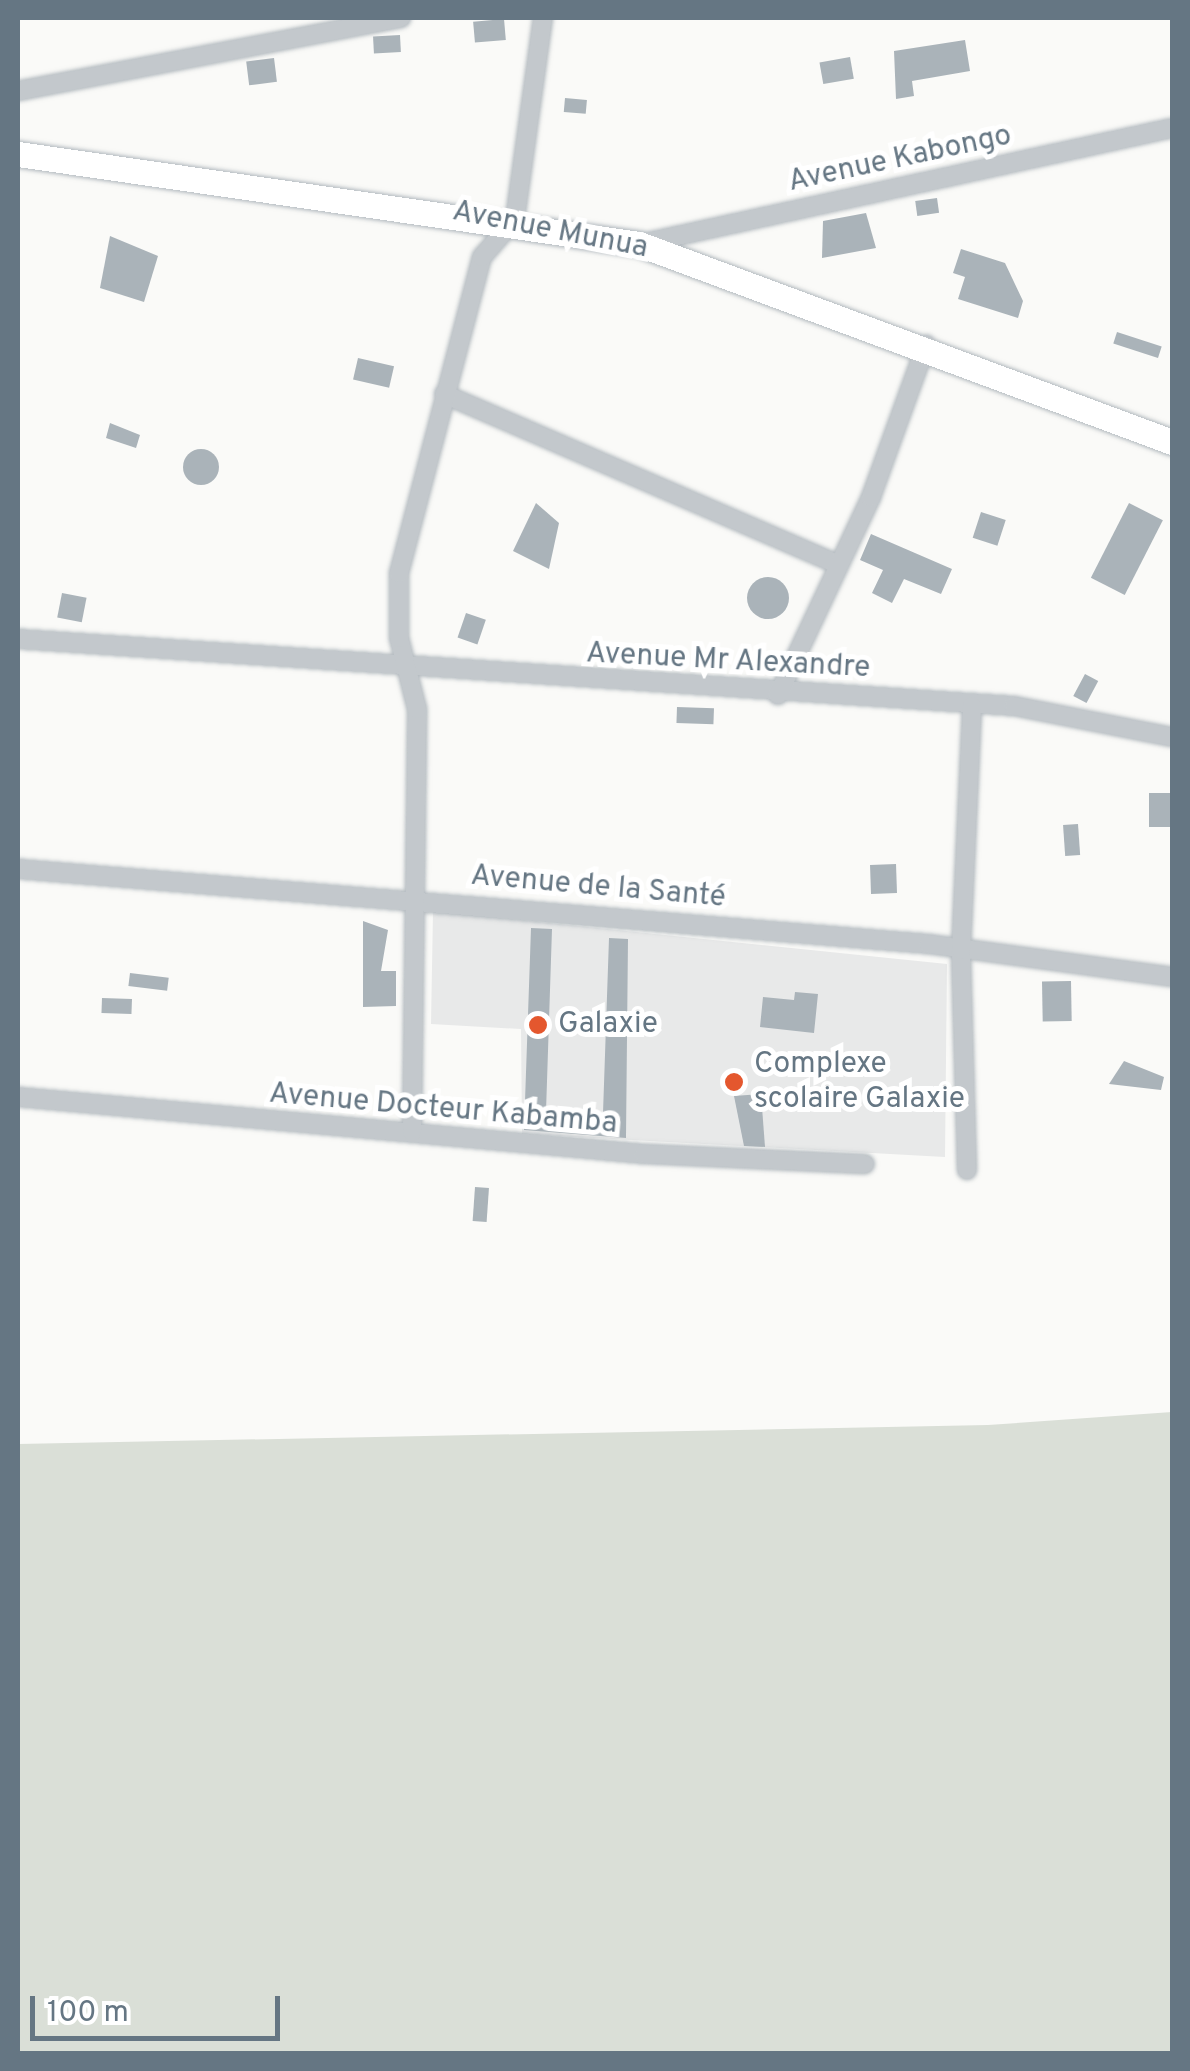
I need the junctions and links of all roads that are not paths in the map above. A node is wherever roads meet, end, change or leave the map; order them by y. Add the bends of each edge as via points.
1 (401, 18) edge
2 (542, 18) edge
3 (18, 91) edge
4 (1172, 128) edge
5 (18, 154) edge
6 (515, 219) junction
7 (639, 244) junction
8 (926, 346) junction
9 (444, 394) junction
10 (1172, 442) edge
11 (839, 565) junction
12 (18, 639) edge
13 (406, 669) junction
14 (778, 696) junction
15 (972, 706) junction
16 (1172, 737) edge
17 (18, 869) edge
18 (414, 899) junction
19 (961, 950) junction
20 (1172, 977) edge
21 (18, 1097) edge
22 (412, 1132) junction
23 (865, 1164) dead end
24 (967, 1170) dead end

1 - 3 street
2 - 6 street
4 - 7 street, Avenue Kabongo
5 - 6 main road, Avenue Munua
6 - 7 main road, Avenue Munua
6 - 9 street via 482,257
7 - 8 main road, Avenue Munua
8 - 10 main road, Avenue Munua
8 - 11 street
9 - 11 street
9 - 13 street via 399,573
11 - 14 street
12 - 13 street, Avenue Mr Alexandre
13 - 14 street, Avenue Mr Alexandre
13 - 18 street via 417,709
14 - 15 street, Avenue Mr Alexandre
15 - 16 street, Avenue Mr Alexandre
15 - 19 street
17 - 18 street, Avenue de la Santé
18 - 19 street, Avenue de la Santé
18 - 22 street
19 - 20 street, Avenue de la Santé
19 - 24 street
21 - 22 street, Avenue Docteur Kabamba
22 - 23 street, Avenue Docteur Kabamba

